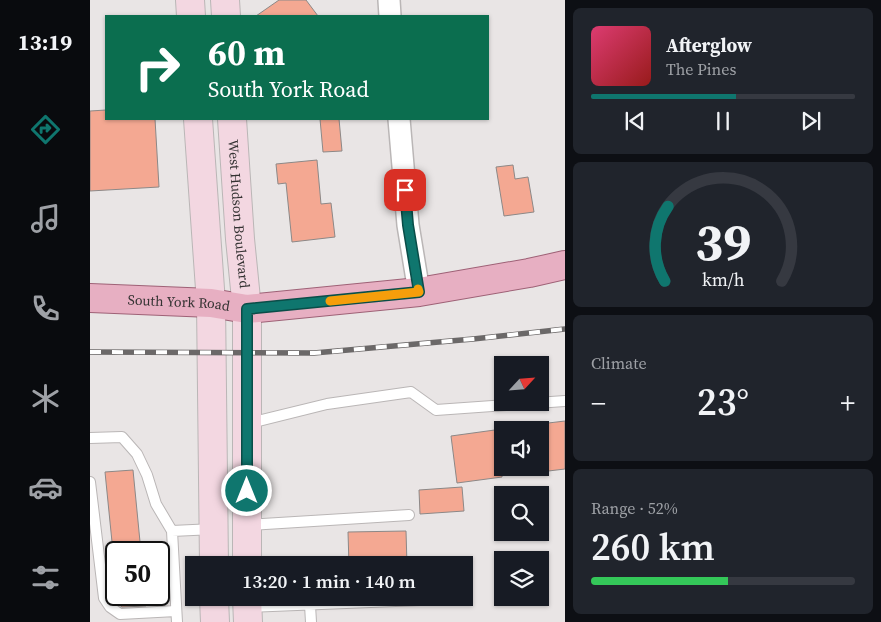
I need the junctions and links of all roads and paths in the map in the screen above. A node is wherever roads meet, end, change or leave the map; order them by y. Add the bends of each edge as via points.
1 (190, 0) edge
2 (224, 0) edge
3 (389, 0) edge
4 (191, 15) edge
5 (226, 15) edge
6 (390, 15) edge
7 (198, 120) edge
8 (232, 120) edge
9 (399, 120) edge
10 (565, 265) edge
11 (419, 292) junction
12 (90, 298) edge
13 (211, 303) junction
14 (247, 309) junction
15 (565, 401) edge
16 (247, 424) junction
17 (90, 438) edge
18 (90, 482) edge
19 (409, 514) dead end
20 (247, 525) junction
21 (214, 529) junction
22 (172, 532) junction
23 (214, 556) edge
24 (247, 556) edge
25 (214, 606) edge
26 (294, 606) edge
27 (310, 606) edge
28 (248, 609) edge
29 (176, 617) edge
30 (215, 622) edge
31 (311, 622) edge

1 - 4 main road
2 - 5 main road
3 - 6 street
7 - 13 main road
8 - 14 main road, West Hudson Boulevard
9 - 11 street via 408,225
10 - 11 main road, South York Road
11 - 14 main road, South York Road
12 - 13 main road, South York Road
13 - 14 main road, South York Road
13 - 21 main road
14 - 16 main road, West Hudson Boulevard
15 - 16 lane via 436,410 411,392 327,404
16 - 20 main road, West Hudson Boulevard
17 - 22 lane via 122,437 137,454 148,475 156,504
18 - 29 lane via 104,598 120,614
19 - 20 lane
20 - 24 main road, West Hudson Boulevard
21 - 22 lane
21 - 23 main road
22 - 29 lane
25 - 30 main road
26 - 28 lane
27 - 31 lane

